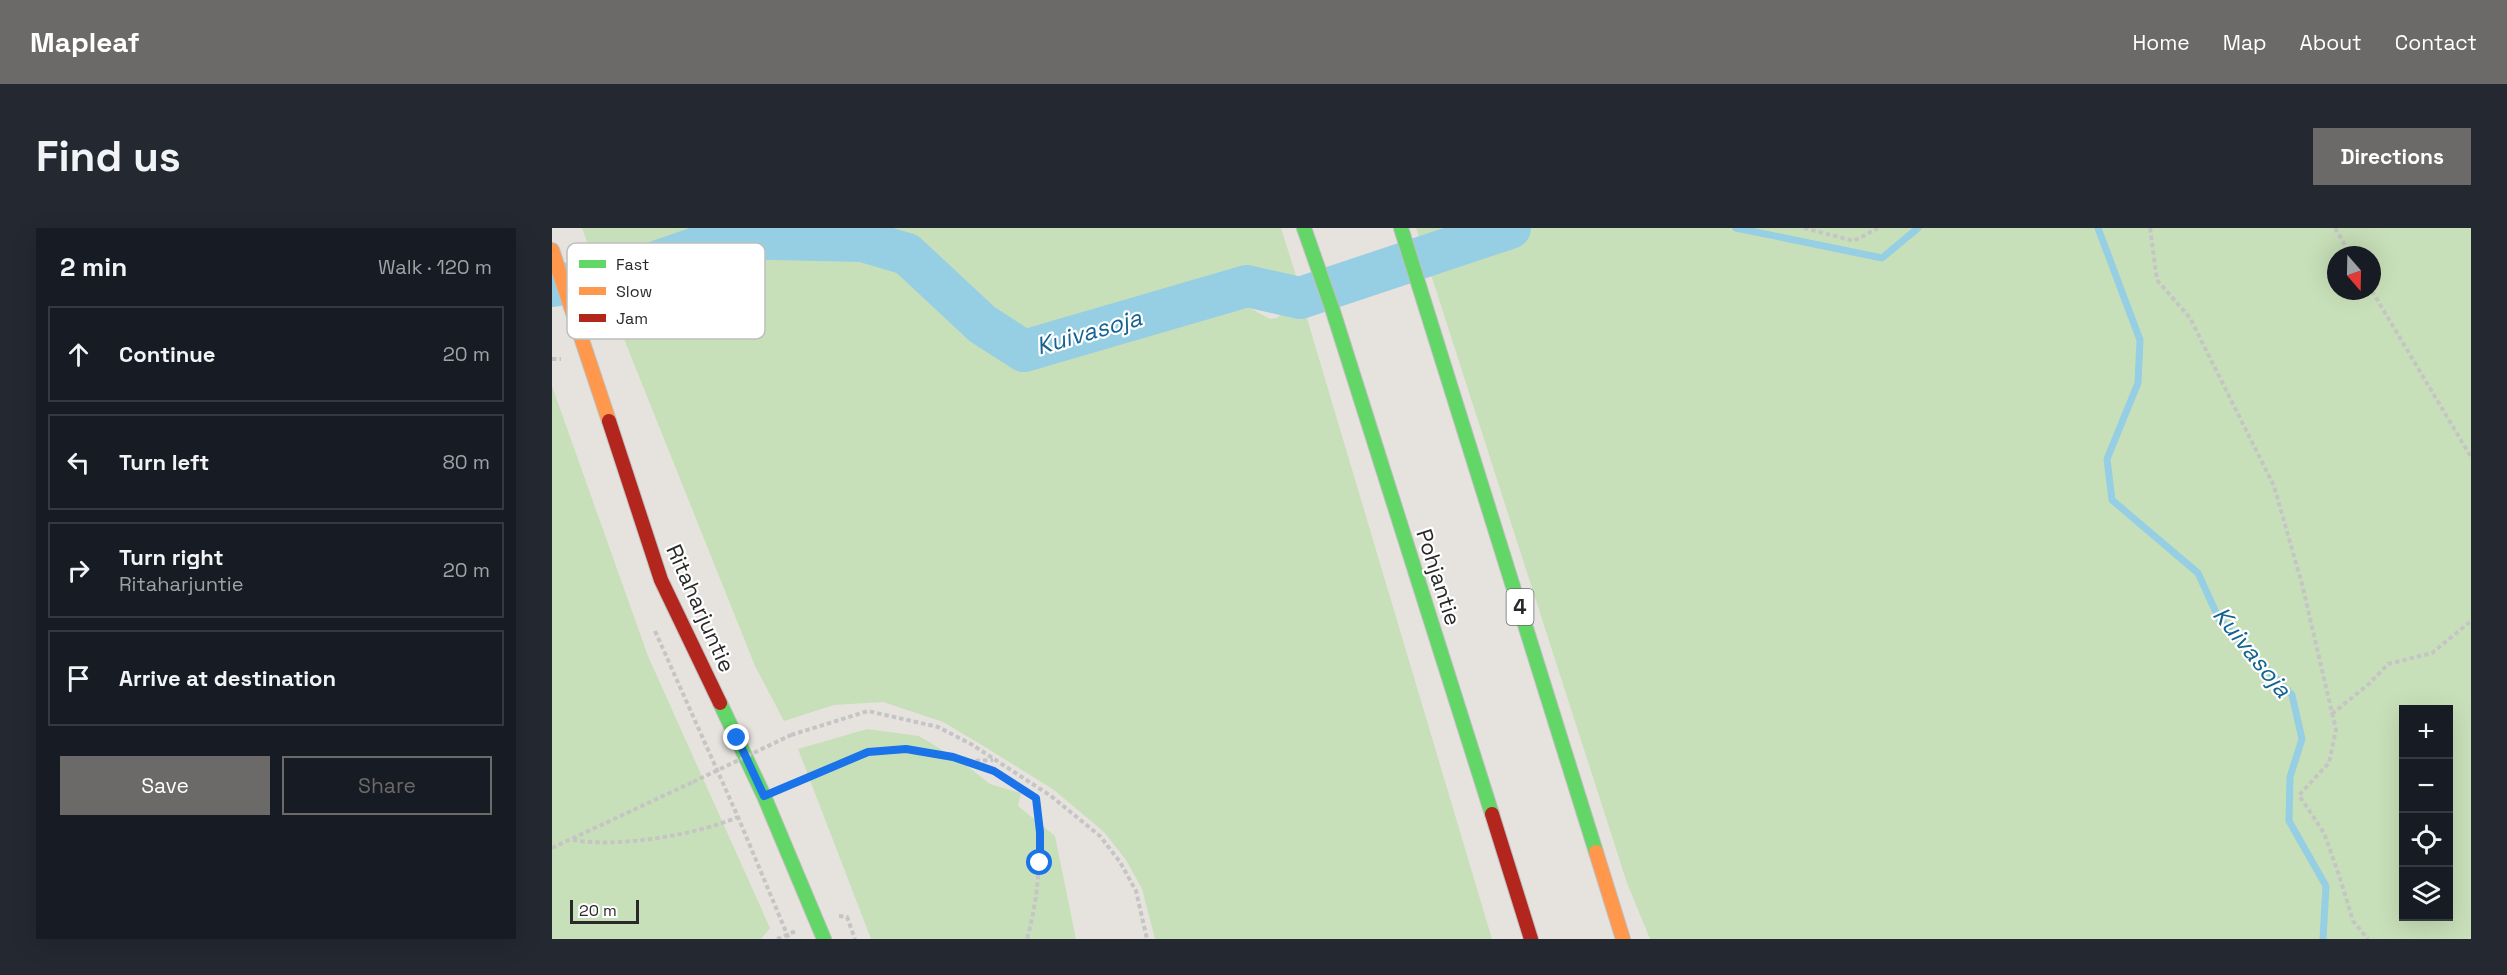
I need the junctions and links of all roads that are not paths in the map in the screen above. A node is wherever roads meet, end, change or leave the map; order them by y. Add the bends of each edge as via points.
1 (1304, 228) edge
2 (1401, 228) edge
3 (552, 250) edge
4 (567, 294) edge
5 (583, 339) edge
6 (824, 939) edge
7 (1531, 939) edge
8 (1623, 939) edge

1 - 7 main road, Pohjantie
2 - 8 main road, 4
3 - 4 main road, Ritaharjuntie
5 - 6 main road, Ritaharjuntie via 661,580 764,796

